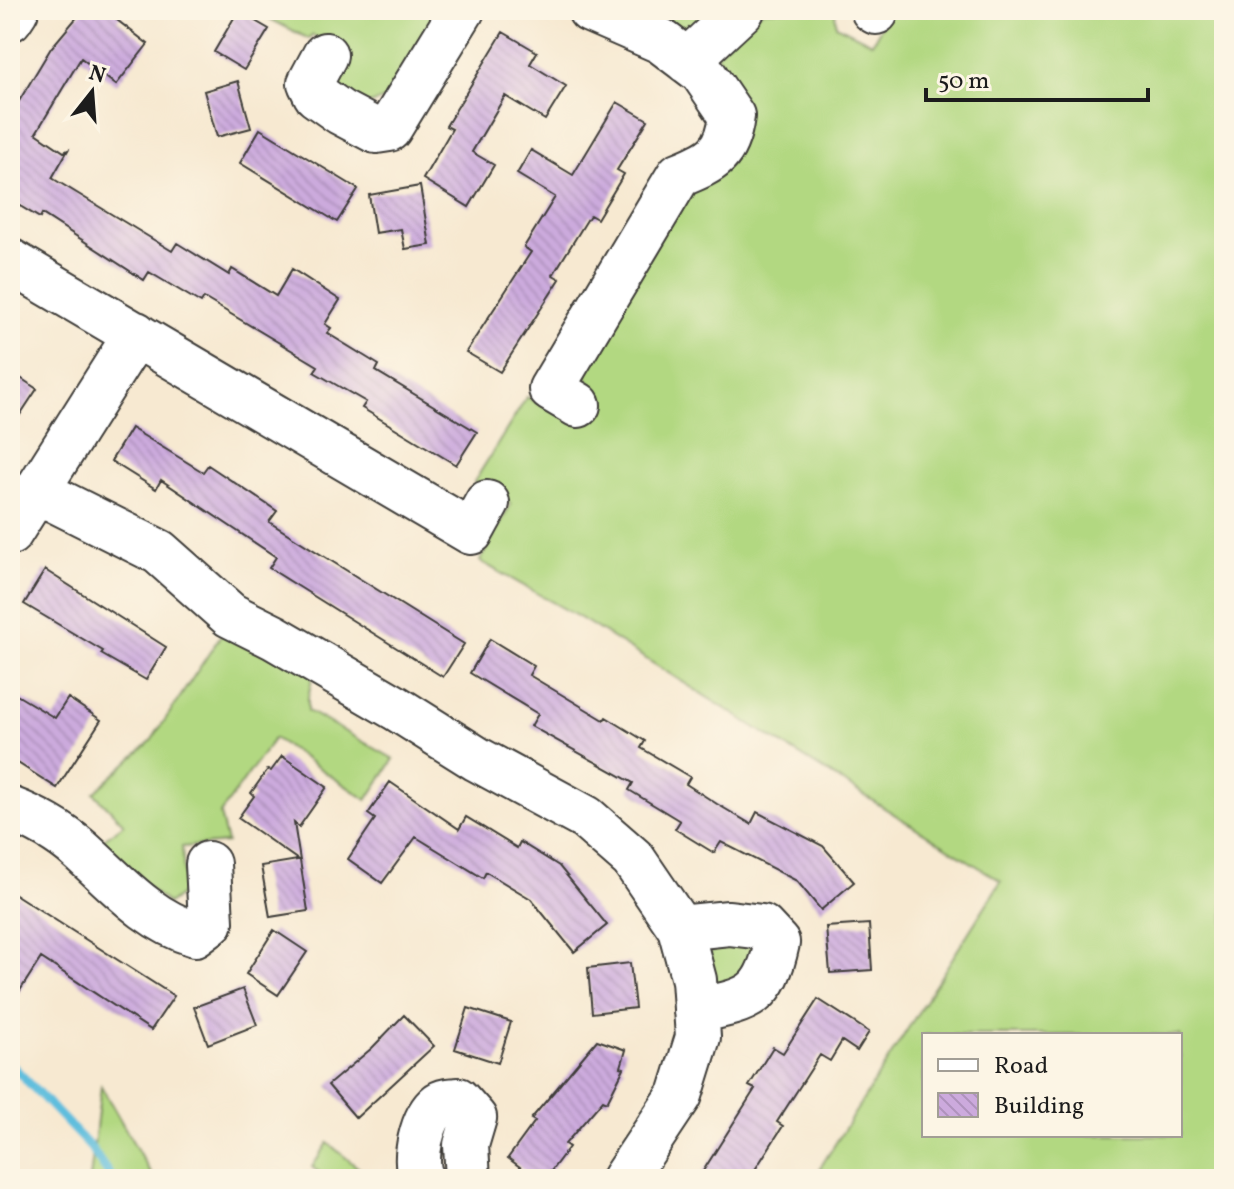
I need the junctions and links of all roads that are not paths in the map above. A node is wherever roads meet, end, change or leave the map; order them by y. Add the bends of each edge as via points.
1 (16, 10) edge
2 (462, 10) edge
3 (590, 10) edge
4 (742, 10) edge
5 (10, 19) edge
6 (325, 55) dead end
7 (687, 61) junction
8 (10, 261) edge
9 (136, 334) junction
10 (578, 405) dead end
11 (37, 491) junction
12 (487, 503) dead end
13 (10, 533) edge
14 (10, 809) edge
15 (208, 864) dead end
16 (680, 928) junction
17 (696, 1011) junction
18 (422, 1179) edge
19 (468, 1179) edge
20 (624, 1179) edge

1 - 5 street
2 - 6 street via 389,129 376,131 316,95 310,83
3 - 7 street via 661,41
4 - 7 street
7 - 10 street via 702,72 732,116 729,139 716,157 679,175 551,389
8 - 9 street
9 - 11 street
9 - 12 street via 471,532
11 - 13 street
11 - 16 street via 159,552 230,615 586,818 633,859
14 - 15 street via 53,830 155,915 195,934 211,922
16 - 17 street
16 - 17 street via 729,923 762,927 777,943 759,990 738,1002
17 - 20 street via 698,1037 680,1095
18 - 19 street via 418,1148 432,1111 442,1102 458,1100 474,1118 466,1145

